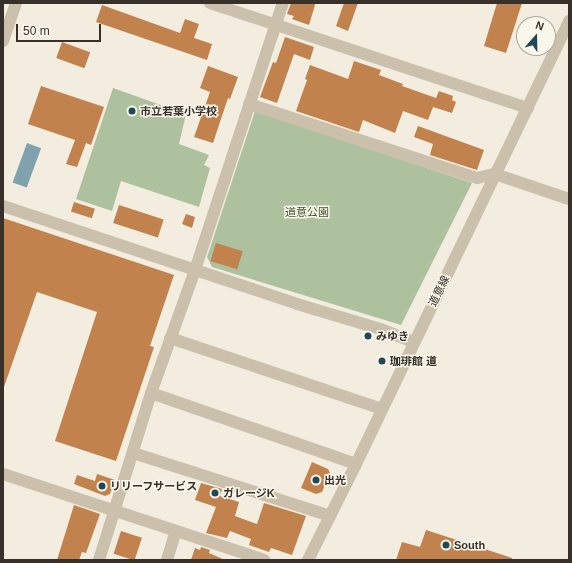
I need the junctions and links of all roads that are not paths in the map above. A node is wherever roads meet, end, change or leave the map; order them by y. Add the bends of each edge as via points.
1 (16, 3) edge
2 (210, 3) edge
3 (283, 3) edge
4 (569, 21) edge
5 (6, 22) edge
6 (276, 24) junction
7 (3, 41) edge
8 (249, 104) junction
9 (528, 108) junction
10 (495, 174) junction
11 (569, 199) edge
12 (3, 206) edge
13 (195, 270) junction
14 (170, 338) junction
15 (414, 342) junction
16 (151, 393) junction
17 (382, 409) junction
18 (133, 453) junction
19 (356, 464) junction
20 (3, 474) edge
21 (115, 510) junction
22 (330, 516) junction
23 (176, 531) junction
24 (99, 560) edge
25 (167, 560) edge
26 (264, 560) edge
27 (308, 560) edge

1 - 5 street
2 - 6 street
3 - 6 street
4 - 9 street, 道意線
5 - 7 street
6 - 8 street
6 - 9 street
8 - 10 street via 477,178
8 - 13 street
9 - 10 street, 道意線
10 - 11 street
10 - 15 street, 道意線
12 - 13 street
13 - 14 street
13 - 15 street via 381,329
14 - 16 street
14 - 17 street
15 - 17 street, 道意線
16 - 18 street
16 - 19 street
17 - 19 street, 道意線
18 - 21 street
18 - 22 street
19 - 22 street, 道意線
20 - 21 street
21 - 23 street
21 - 24 street
22 - 27 street, 道意線
23 - 25 street
23 - 26 street

